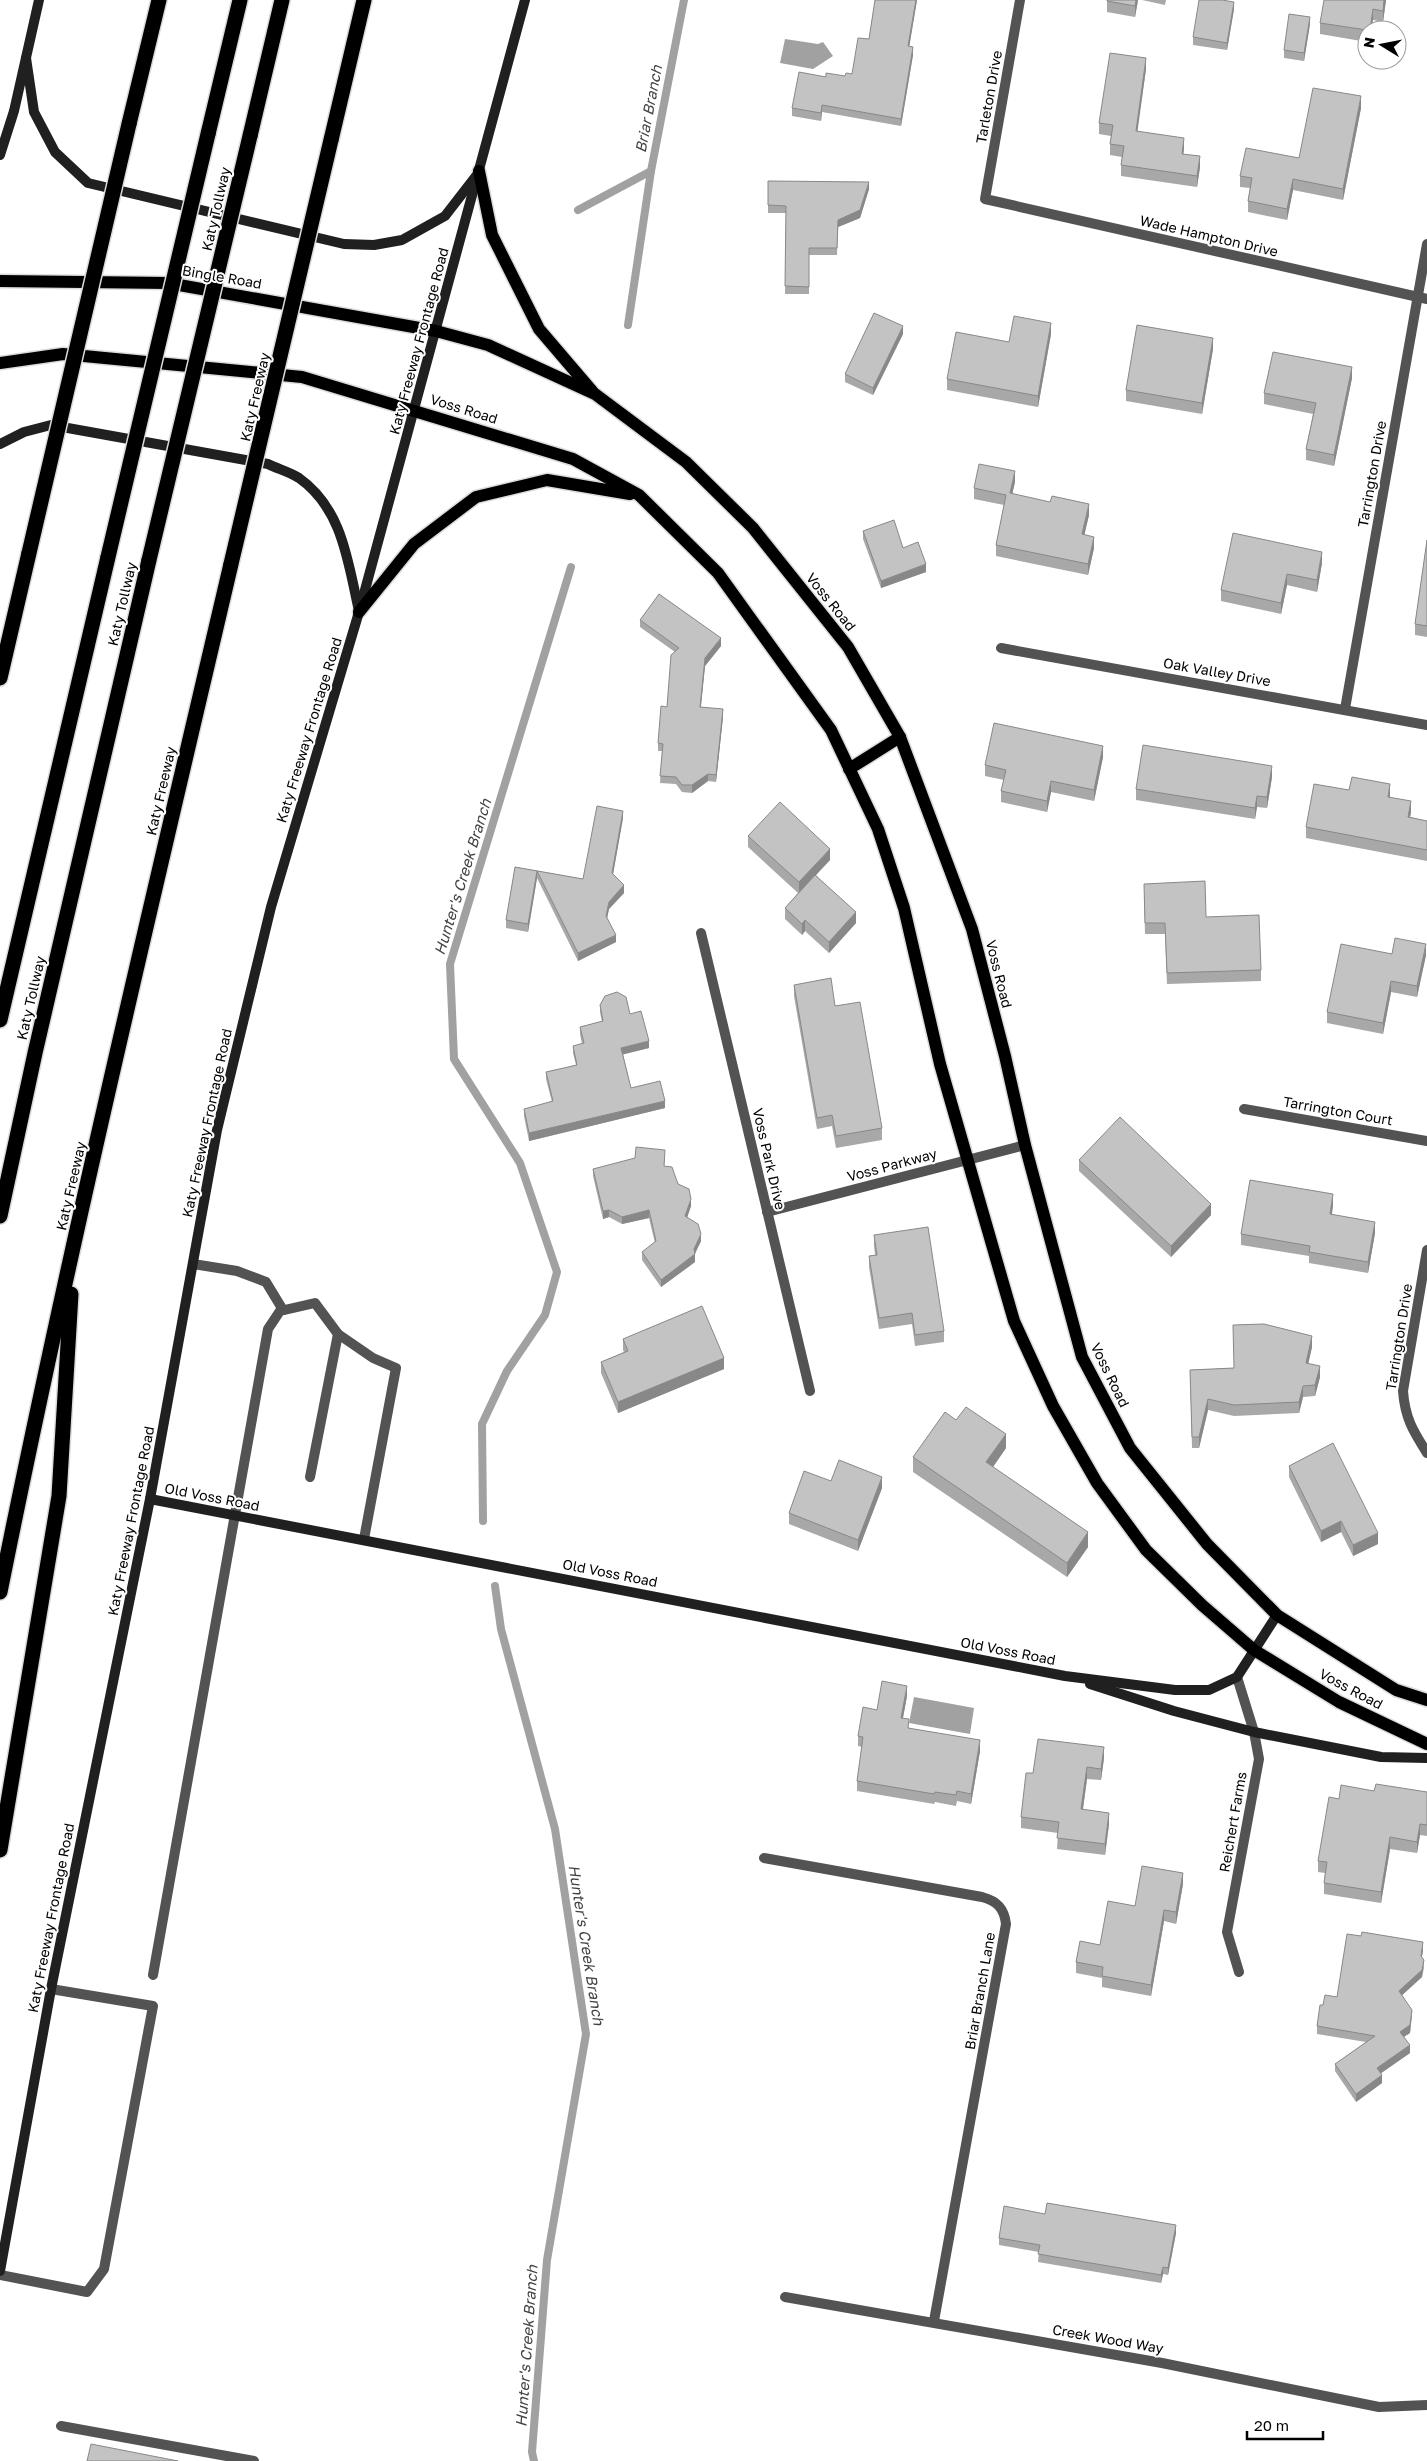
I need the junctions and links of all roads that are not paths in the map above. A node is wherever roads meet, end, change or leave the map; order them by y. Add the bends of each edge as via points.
1 (39, 0) edge
2 (159, 0) edge
3 (240, 0) edge
4 (282, 0) edge
5 (364, 0) edge
6 (525, 0) edge
7 (1020, 0) edge
8 (26, 58) junction
9 (0, 155) edge
10 (479, 171) junction
11 (985, 199) joint
12 (1427, 244) edge
13 (0, 281) edge
14 (1422, 298) edge
15 (436, 331) junction
16 (0, 362) edge
17 (595, 394) junction
18 (413, 410) junction
19 (0, 444) edge
20 (639, 495) junction
21 (359, 612) junction
22 (1001, 648) dead end
23 (0, 678) edge
24 (1345, 709) junction
25 (1427, 724) edge
26 (900, 737) junction
27 (850, 769) junction
28 (702, 933) dead end
29 (0, 1020) edge
30 (1244, 1109) dead end
31 (1427, 1140) edge
32 (1025, 1145) junction
33 (966, 1160) junction
34 (767, 1212) junction
35 (0, 1216) edge
36 (74, 1248) junction
37 (1427, 1250) edge
38 (193, 1264) junction
39 (282, 1310) junction
40 (338, 1334) junction
41 (810, 1391) dead end
42 (1427, 1453) edge
43 (310, 1477) dead end
44 (150, 1499) junction
45 (236, 1515) junction
46 (364, 1539) junction
47 (0, 1592) edge
48 (1277, 1615) junction
49 (1254, 1650) junction
50 (1065, 1676) junction
51 (1237, 1677) junction
52 (1427, 1700) edge
53 (1254, 1732) junction
54 (1427, 1744) edge
55 (1427, 1758) edge
56 (0, 1850) edge
57 (764, 1858) dead end
58 (1238, 1972) dead end
59 (153, 1975) dead end
60 (51, 1989) junction
61 (0, 2273) edge
62 (785, 2297) dead end
63 (934, 2321) junction
64 (1427, 2405) edge
65 (61, 2426) dead end
66 (254, 2461) edge

1 - 8 main road
2 - 23 highway, bridge
3 - 29 highway, Katy Tollway, bridge
4 - 35 highway, Katy Tollway, bridge via 149,560
5 - 36 highway, Katy Freeway, bridge
6 - 10 main road, Katy Freeway Frontage Road
7 - 11 street, Tarleton Drive
8 - 9 main road
8 - 10 main road via 34,112 55,152 88,183 344,244 374,245 402,240 445,216
10 - 15 main road, Katy Freeway Frontage Road
10 - 17 main road via 492,235 538,329
11 - 14 street, Wade Hampton Drive
12 - 14 street, Tarrington Drive
13 - 15 main road, Bingle Road via 168,283
14 - 24 street, Tarrington Drive
15 - 17 main road, Voss Road via 488,346
15 - 18 main road, Katy Freeway Frontage Road
16 - 18 main road via 62,354 302,378
17 - 26 main road, Voss Road via 686,462 753,528 848,647
18 - 20 main road, Voss Road via 573,459
18 - 21 main road, Katy Freeway Frontage Road
19 - 21 main road via 24,432 51,425 268,464 298,477 318,493 338,527
20 - 21 main road via 547,480 476,497 414,544
20 - 27 main road, Voss Road via 718,574 831,730
21 - 38 main road, Katy Freeway Frontage Road via 271,907 217,1130
22 - 24 street, Oak Valley Drive
24 - 25 street, Oak Valley Drive
26 - 27 main road
26 - 32 main road, Voss Road via 972,929
27 - 33 main road, Voss Road via 878,829 904,908
28 - 34 street, Voss Park Drive
30 - 31 street, Tarrington Court
32 - 33 street, Voss Parkway
32 - 48 main road, Voss Road via 1082,1357 1126,1440 1207,1544
33 - 34 street, Voss Parkway
33 - 49 main road, Voss Road via 1014,1321 1053,1406 1097,1483 1146,1550
34 - 41 street, Voss Park Drive
36 - 47 highway, Katy Freeway
36 - 56 highway via 59,1496
37 - 42 street, Tarrington Drive via 1403,1391 1411,1429
38 - 39 street via 236,1271 266,1282
38 - 44 main road, Katy Freeway Frontage Road
39 - 40 street via 315,1303
39 - 45 street via 268,1329
40 - 43 street
40 - 46 street via 373,1358 396,1368
44 - 45 main road, Old Voss Road
44 - 60 main road, Katy Freeway Frontage Road
45 - 46 main road, Old Voss Road
45 - 59 street
46 - 50 main road, Old Voss Road
48 - 49 main road
48 - 52 main road, Voss Road via 1396,1690
49 - 51 main road
49 - 54 main road, Voss Road via 1339,1702
50 - 51 main road, Old Voss Road via 1175,1690 1209,1690
50 - 53 main road, Old Voss Road via 1174,1711
51 - 53 street, Reichert Farms
53 - 55 main road, Old Voss Road via 1380,1757
53 - 58 street, Reichert Farms via 1259,1759 1227,1932
57 - 63 street, Briar Branch Lane via 982,1896 992,1899 1005,1913 1006,1924
60 - 61 main road, Katy Freeway Frontage Road
60 - 61 street via 153,2006 104,2269 87,2292
62 - 63 street, Creek Wood Way
63 - 64 street, Creek Wood Way via 1379,2407
65 - 66 street

